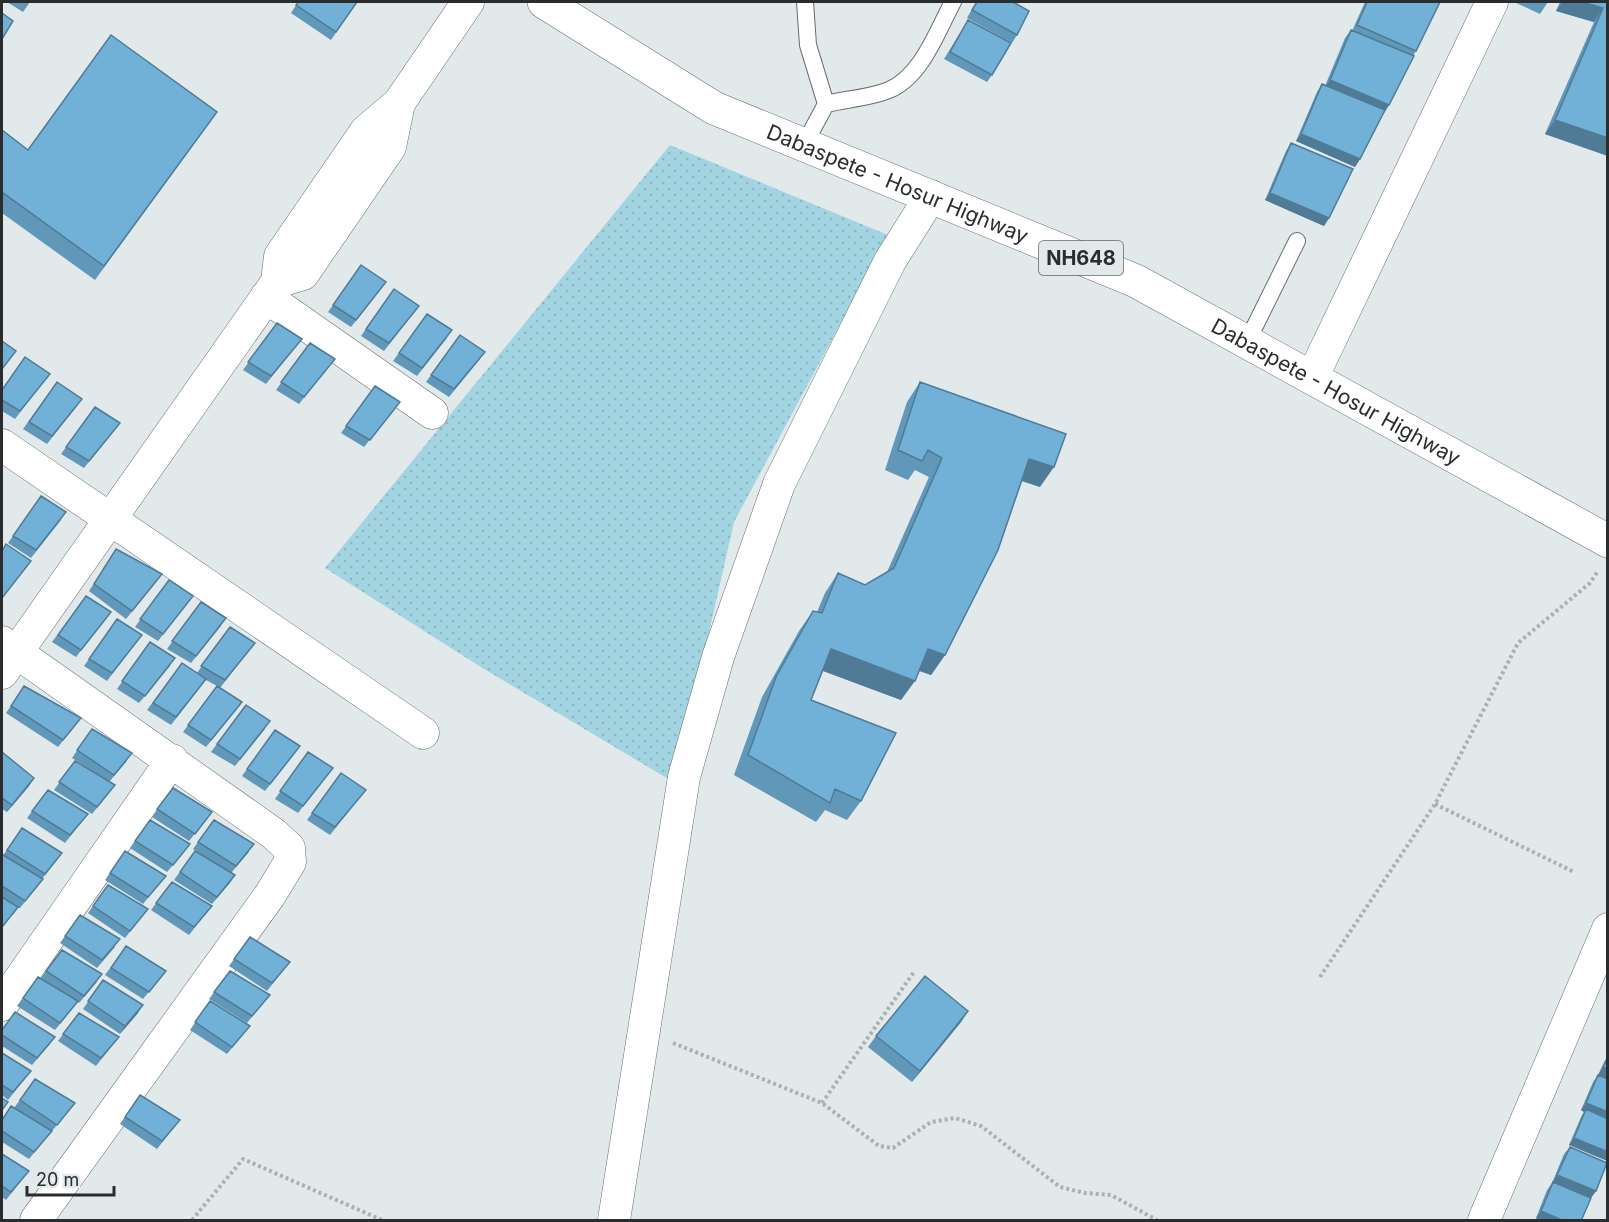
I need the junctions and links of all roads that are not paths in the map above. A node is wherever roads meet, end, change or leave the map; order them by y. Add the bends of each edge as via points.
1 (468, 2) edge
2 (544, 2) edge
3 (805, 2) edge
4 (953, 2) edge
5 (1492, 2) edge
6 (826, 104) junction
7 (804, 145) junction
8 (931, 196) junction
9 (1297, 242) dead end
10 (271, 290) junction
11 (1247, 342) junction
12 (1312, 378) junction
13 (432, 412) dead end
14 (2, 445) edge
15 (109, 520) junction
16 (1605, 553) edge
17 (6, 656) edge
18 (423, 733) dead end
19 (172, 760) junction
20 (1608, 929) edge
21 (2, 1005) edge
22 (36, 1221) edge
23 (614, 1221) edge
24 (1484, 1221) edge

1 - 10 street via 399,103 366,131 280,256
2 - 7 highway, Dabaspete - Hosur Highway / NH648 via 714,108
3 - 6 lane via 808,45
4 - 6 lane via 918,65 903,82 888,91
5 - 12 street
6 - 7 lane
7 - 8 highway, Dabaspete - Hosur Highway / NH648
8 - 11 highway, Dabaspete - Hosur Highway / NH648 via 1136,281
8 - 23 street via 890,261 779,484 718,657 684,777
9 - 11 lane
10 - 13 street
10 - 15 street
11 - 12 highway, Dabaspete - Hosur Highway / NH648
12 - 16 highway, Dabaspete - Hosur Highway / NH648
14 - 15 street
15 - 17 street
15 - 18 street
17 - 19 street
19 - 21 street
19 - 22 street via 274,834 289,848 290,862
20 - 24 street

